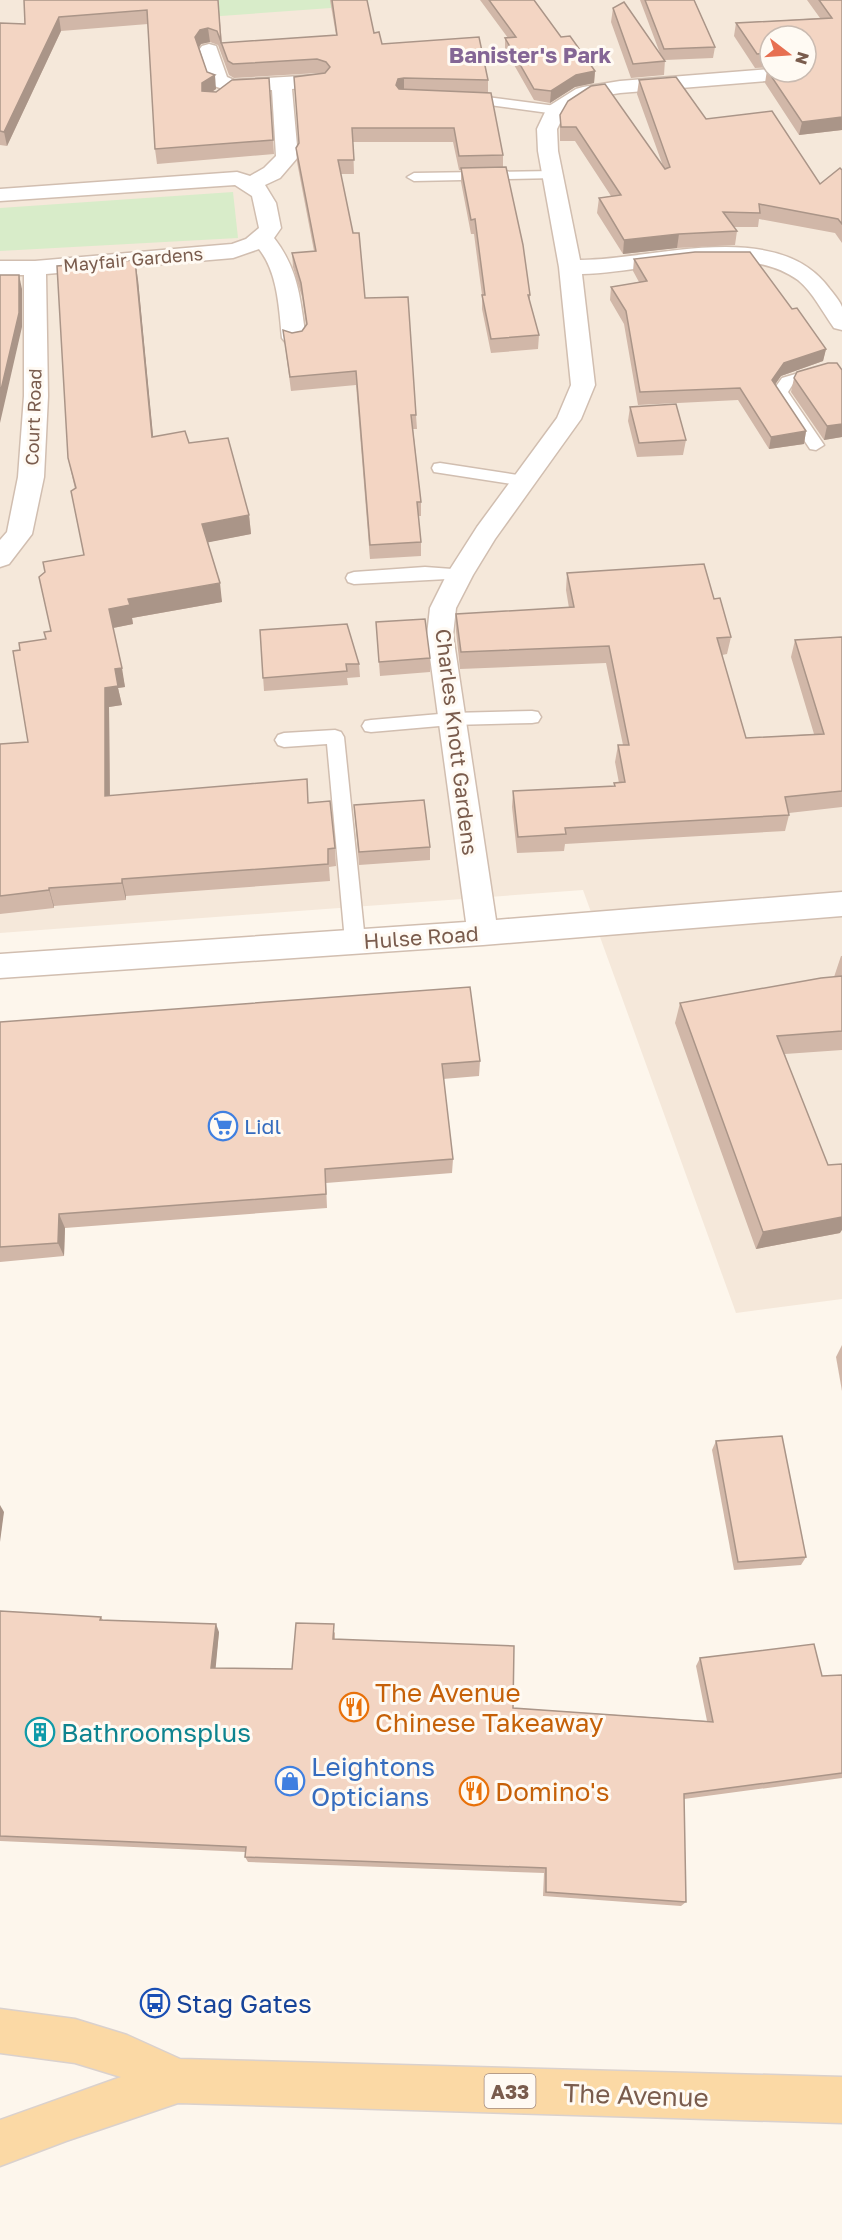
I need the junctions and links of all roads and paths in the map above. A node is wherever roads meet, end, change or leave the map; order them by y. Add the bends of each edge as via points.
1 (209, 50) edge
2 (318, 81) edge
3 (758, 81) edge
4 (282, 85) junction
5 (451, 98) edge
6 (556, 110) junction
7 (553, 175) junction
8 (414, 177) dead end
9 (253, 183) junction
10 (0, 195) edge
11 (262, 239) junction
12 (570, 267) junction
13 (0, 268) edge
14 (35, 268) junction
15 (842, 323) edge
16 (294, 338) edge
17 (835, 368) edge
18 (816, 445) dead end
19 (440, 468) dead end
20 (524, 481) junction
21 (0, 558) edge
22 (460, 574) junction
23 (354, 578) dead end
24 (532, 717) dead end
25 (451, 719) junction
26 (371, 726) dead end
27 (284, 740) dead end
28 (842, 903) edge
29 (483, 933) junction
30 (356, 941) junction
31 (0, 966) edge
32 (0, 2031) edge
33 (178, 2081) junction
34 (842, 2100) edge
35 (0, 2143) edge

1 - 4 street via 225,91
2 - 4 street
3 - 6 street via 738,86 620,87 583,93
4 - 9 street via 286,157 272,173
5 - 6 lane
6 - 7 street, Charles Knott Gardens via 547,129
7 - 8 lane
7 - 12 street, Charles Knott Gardens
9 - 10 street via 237,178
9 - 11 street via 264,195 270,228
11 - 14 street, Mayfair Gardens via 233,251
11 - 16 street via 278,257 288,292
12 - 15 street via 706,255 743,254 780,261 807,277
12 - 20 street, Charles Knott Gardens via 583,385 569,419
13 - 14 street, Mayfair Gardens
14 - 21 street, Court Road via 36,396 31,477 19,534
17 - 18 lane via 787,381 780,392
19 - 20 lane
20 - 22 street, Charles Knott Gardens
22 - 23 lane
22 - 25 street, Charles Knott Gardens via 443,608 440,635
24 - 25 lane
25 - 26 lane
25 - 29 street, Charles Knott Gardens
27 - 30 lane via 335,737
28 - 29 street, Hulse Road
29 - 30 street, Hulse Road
30 - 31 street, Hulse Road
32 - 33 main road, The Avenue / A33 via 75,2041 127,2057
33 - 34 main road, The Avenue / A33
33 - 35 main road, The Avenue / A33

